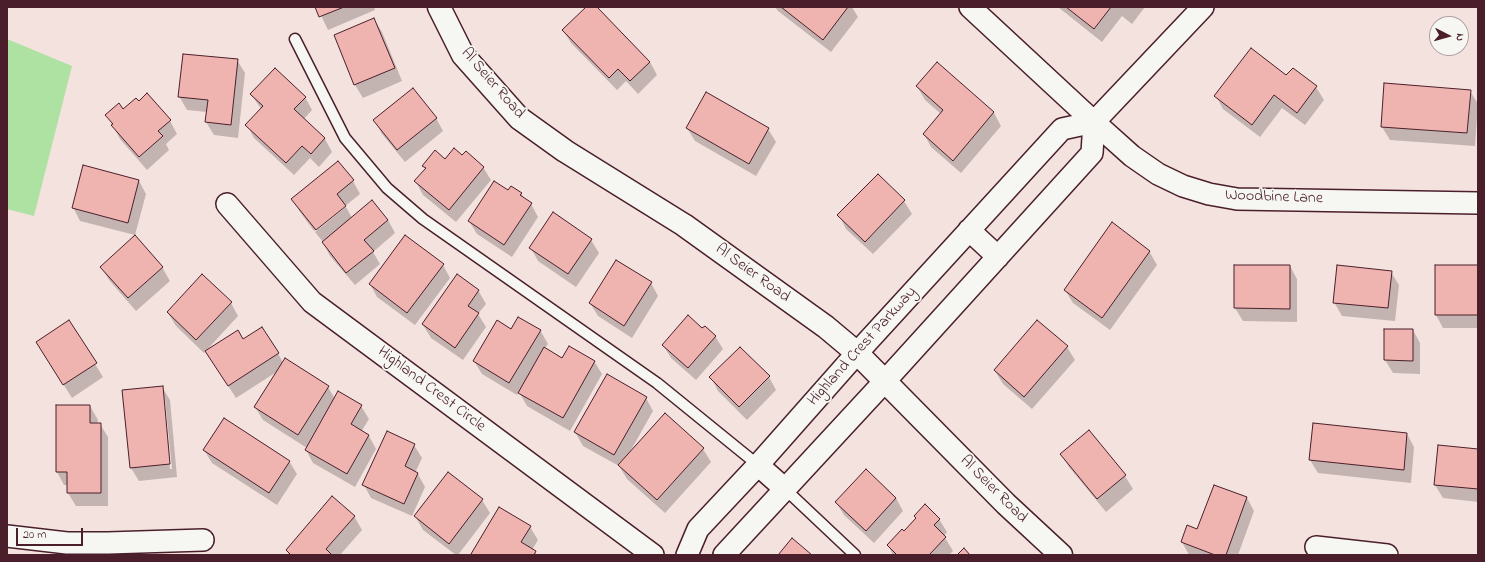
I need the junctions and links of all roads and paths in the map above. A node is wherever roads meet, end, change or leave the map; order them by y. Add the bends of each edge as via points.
1 (439, 7) edge
2 (970, 7) edge
3 (1203, 7) edge
4 (295, 39) dead end
5 (1094, 122) junction
6 (1478, 203) edge
7 (226, 204) dead end
8 (969, 230) junction
9 (998, 257) junction
10 (857, 353) junction
11 (885, 381) junction
12 (758, 465) junction
13 (785, 489) junction
14 (7, 536) edge
15 (203, 540) dead end
16 (1316, 547) dead end
17 (653, 555) edge
18 (687, 555) edge
19 (724, 555) edge
20 (856, 555) edge
21 (1061, 555) edge
22 (1386, 555) edge

1 - 10 street, Al Seier Road via 462,55 519,118 565,151 684,225 826,327
2 - 5 street, Woodbine Lane
3 - 5 street
4 - 12 lane via 345,138 387,188 423,219 657,383
5 - 6 street, Woodbine Lane via 1132,156 1158,174 1183,186 1209,194 1237,199
5 - 8 street, Highland Crest Parkway via 1062,129
5 - 9 street via 1092,154
7 - 17 street, Highland Crest Circle via 312,302
8 - 9 street
8 - 10 street, Highland Crest Parkway
9 - 11 street
10 - 11 street, Al Seier Road
10 - 12 street, Highland Crest Parkway
11 - 13 street
11 - 21 street, Al Seier Road via 1006,504
12 - 13 street
12 - 18 street, Highland Crest Parkway via 698,529
13 - 19 street
13 - 20 lane
14 - 15 street via 67,543
16 - 22 street

